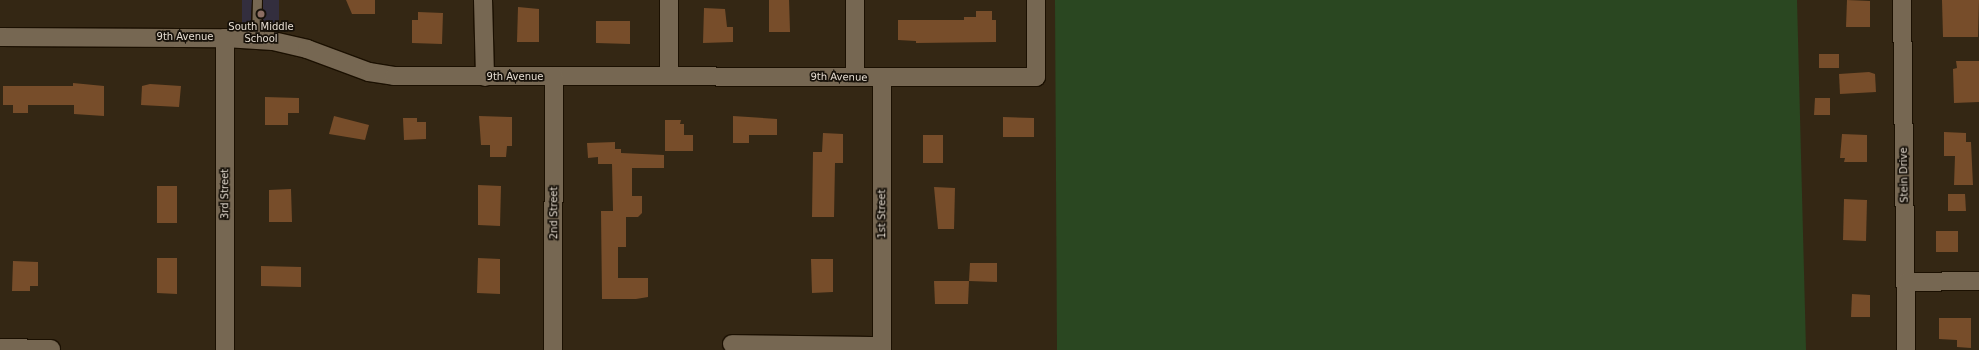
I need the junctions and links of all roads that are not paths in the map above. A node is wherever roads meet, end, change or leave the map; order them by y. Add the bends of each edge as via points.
1 (257, 0) edge
2 (483, 0) edge
3 (669, 0) edge
4 (855, 0) edge
5 (1036, 0) edge
6 (1902, 0) edge
7 (0, 36) edge
8 (225, 38) junction
9 (256, 40) junction
10 (554, 76) junction
11 (669, 76) junction
12 (855, 76) junction
13 (485, 77) junction
14 (882, 78) junction
15 (1979, 281) edge
16 (1906, 282) junction
17 (732, 344) dead end
18 (0, 348) edge
19 (52, 348) dead end
20 (882, 348) edge
21 (225, 350) edge
22 (553, 350) edge
23 (1906, 350) edge

1 - 9 lane
2 - 13 street
3 - 11 street
4 - 12 street
5 - 14 street, 9th Avenue via 1036,78
6 - 16 street, Stein Drive
7 - 8 street, 9th Avenue
8 - 9 street, 9th Avenue
8 - 21 street, 3rd Street
9 - 13 street, 9th Avenue via 307,49 368,72 394,76
10 - 11 street, 9th Avenue
10 - 13 street, 9th Avenue
10 - 22 street, 2nd Street
11 - 12 street, 9th Avenue
12 - 14 street, 9th Avenue
14 - 20 street, 1st Street
15 - 16 street
16 - 23 street, Stein Drive
17 - 20 street
18 - 19 street

